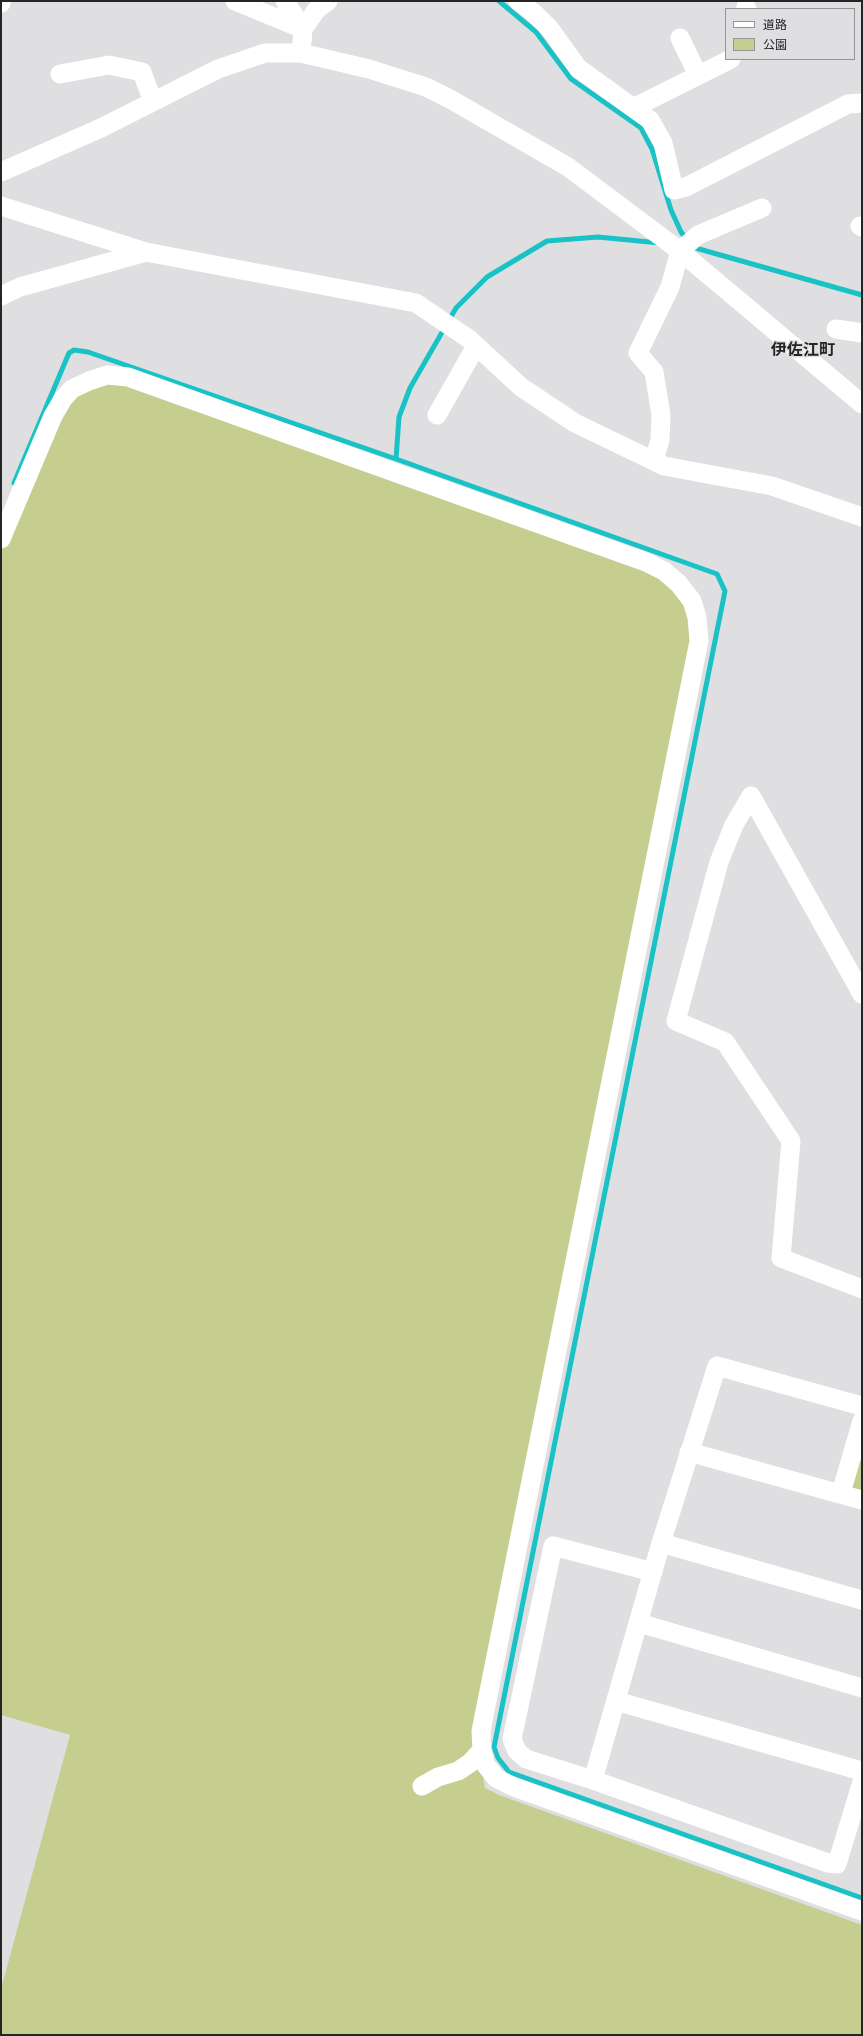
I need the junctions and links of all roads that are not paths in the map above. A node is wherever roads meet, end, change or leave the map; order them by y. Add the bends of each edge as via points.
1 (235, 1) edge
2 (285, 1) edge
3 (328, 1) edge
4 (518, 1) edge
5 (303, 29) junction
6 (680, 38) dead end
7 (301, 53) junction
8 (729, 60) edge
9 (60, 74) dead end
10 (698, 75) junction
11 (153, 102) junction
12 (862, 103) edge
13 (633, 108) junction
14 (1, 172) edge
15 (1, 206) edge
16 (762, 208) dead end
17 (680, 251) junction
18 (146, 252) junction
19 (1, 296) edge
20 (836, 329) dead end
21 (862, 333) edge
22 (476, 346) junction
23 (862, 404) edge
24 (437, 415) dead end
25 (654, 461) junction
26 (862, 516) edge
27 (1, 539) edge
28 (862, 994) edge
29 (862, 1289) edge
30 (862, 1406) edge
31 (862, 1421) edge
32 (689, 1452) junction
33 (841, 1493) junction
34 (862, 1500) edge
35 (661, 1543) junction
36 (653, 1572) junction
37 (862, 1600) edge
38 (639, 1623) junction
39 (862, 1688) edge
40 (616, 1701) junction
41 (482, 1750) junction
42 (862, 1770) edge
43 (593, 1780) junction
44 (862, 1782) edge
45 (422, 1786) dead end
46 (862, 1911) edge

1 - 5 street
2 - 5 street
3 - 5 street via 317,9
4 - 13 street via 550,29 578,68
5 - 7 street
6 - 10 street
7 - 11 street via 265,54 218,70
7 - 17 street via 369,69 450,99 568,167
8 - 10 street
9 - 11 street via 109,65 142,72
10 - 13 street
11 - 14 street
12 - 13 street via 848,104 686,188 674,190 664,143 650,120
15 - 18 street
16 - 17 street via 698,235
17 - 23 street
17 - 25 street via 670,287 638,353 654,372 661,415 660,440
18 - 19 street via 20,287
18 - 22 street via 416,303 470,339
20 - 21 street
22 - 24 street
22 - 25 street via 521,387 575,423
25 - 26 street via 664,466 772,486
27 - 41 street via 53,416 63,399 72,389 107,375 128,377 646,562 664,571 679,584 692,601 697,617 698,649 483,1723
28 - 29 street via 751,796 734,825 719,862 676,1021 725,1042 791,1141 781,1258
30 - 32 street via 716,1366
31 - 33 street
32 - 33 street
32 - 35 street
33 - 34 street
35 - 36 street
35 - 37 street
36 - 38 street
36 - 43 street via 553,1546 512,1739 517,1750 526,1759
38 - 39 street
38 - 40 street
40 - 42 street
40 - 43 street
41 - 45 street via 458,1771 438,1777
41 - 46 street via 485,1764 496,1778 514,1787
43 - 44 street via 837,1864

